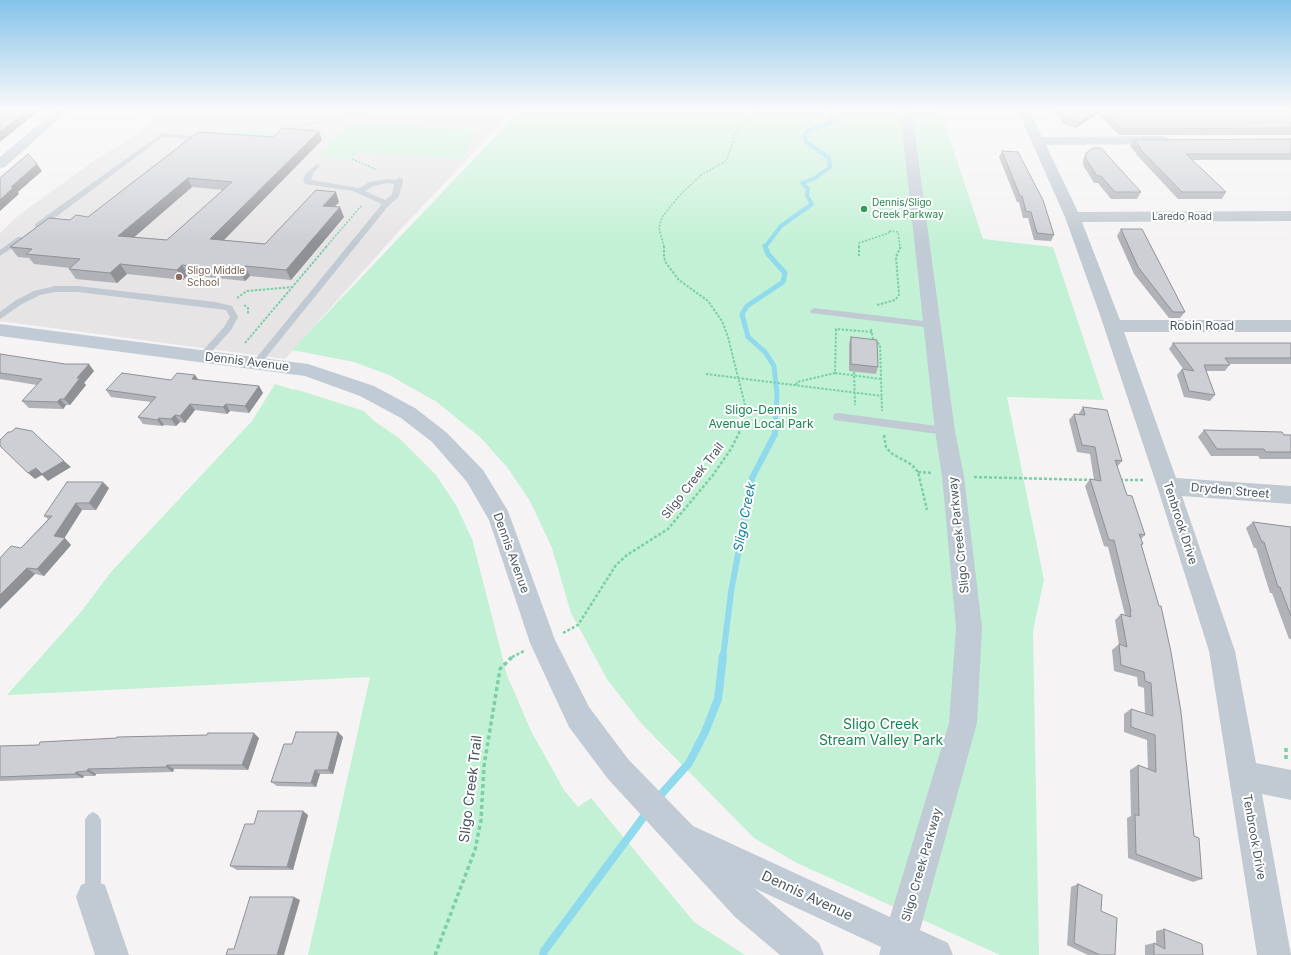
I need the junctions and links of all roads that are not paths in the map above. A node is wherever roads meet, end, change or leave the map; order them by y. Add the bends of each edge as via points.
1 (12, 154) edge
2 (137, 154) edge
3 (911, 154) edge
4 (1044, 154) edge
5 (0, 164) edge
6 (316, 166) dead end
7 (360, 191) junction
8 (386, 203) junction
9 (1291, 216) edge
10 (1073, 217) junction
11 (47, 220) junction
12 (60, 222) edge
13 (0, 254) edge
14 (814, 311) dead end
15 (0, 316) edge
16 (932, 324) junction
17 (1113, 326) junction
18 (1291, 326) edge
19 (0, 330) edge
20 (202, 357) junction
21 (256, 364) junction
22 (838, 417) dead end
23 (945, 431) junction
24 (1168, 486) junction
25 (1291, 495) edge
26 (1244, 775) junction
27 (1291, 785) edge
28 (93, 820) dead end
29 (679, 835) junction
30 (93, 897) joint
31 (898, 947) edge
32 (112, 955) edge
33 (807, 955) edge
34 (936, 955) edge
35 (1274, 955) edge

1 - 5 street
2 - 11 lane
3 - 16 street, Sligo Creek Parkway
4 - 10 street, Tenbrook Drive
6 - 7 lane via 307,178 308,182
7 - 8 lane
7 - 8 lane via 372,184 399,181 395,196
8 - 21 lane
9 - 10 street, Laredo Road
10 - 17 street, Tenbrook Drive
11 - 12 lane
11 - 13 lane
14 - 16 lane
15 - 20 lane via 37,293 54,289 78,289 229,308 234,317
16 - 23 street, Sligo Creek Parkway
17 - 18 street, Robin Road
17 - 24 street, Tenbrook Drive
19 - 20 street, Dennis Avenue
20 - 21 street, Dennis Avenue
21 - 29 street, Dennis Avenue via 308,370 367,391 408,414 439,437 474,476 500,518 543,643 579,717 618,769
22 - 23 lane
23 - 31 street, Sligo Creek Parkway via 953,476 969,628 963,723
24 - 25 street, Dryden Street
24 - 26 street, Tenbrook Drive via 1222,651
26 - 27 street
26 - 35 street, Tenbrook Drive
28 - 30 lane
29 - 31 street, Dennis Avenue
29 - 33 street, Dennis Avenue via 747,905
30 - 32 street
31 - 34 street, Dennis Avenue

